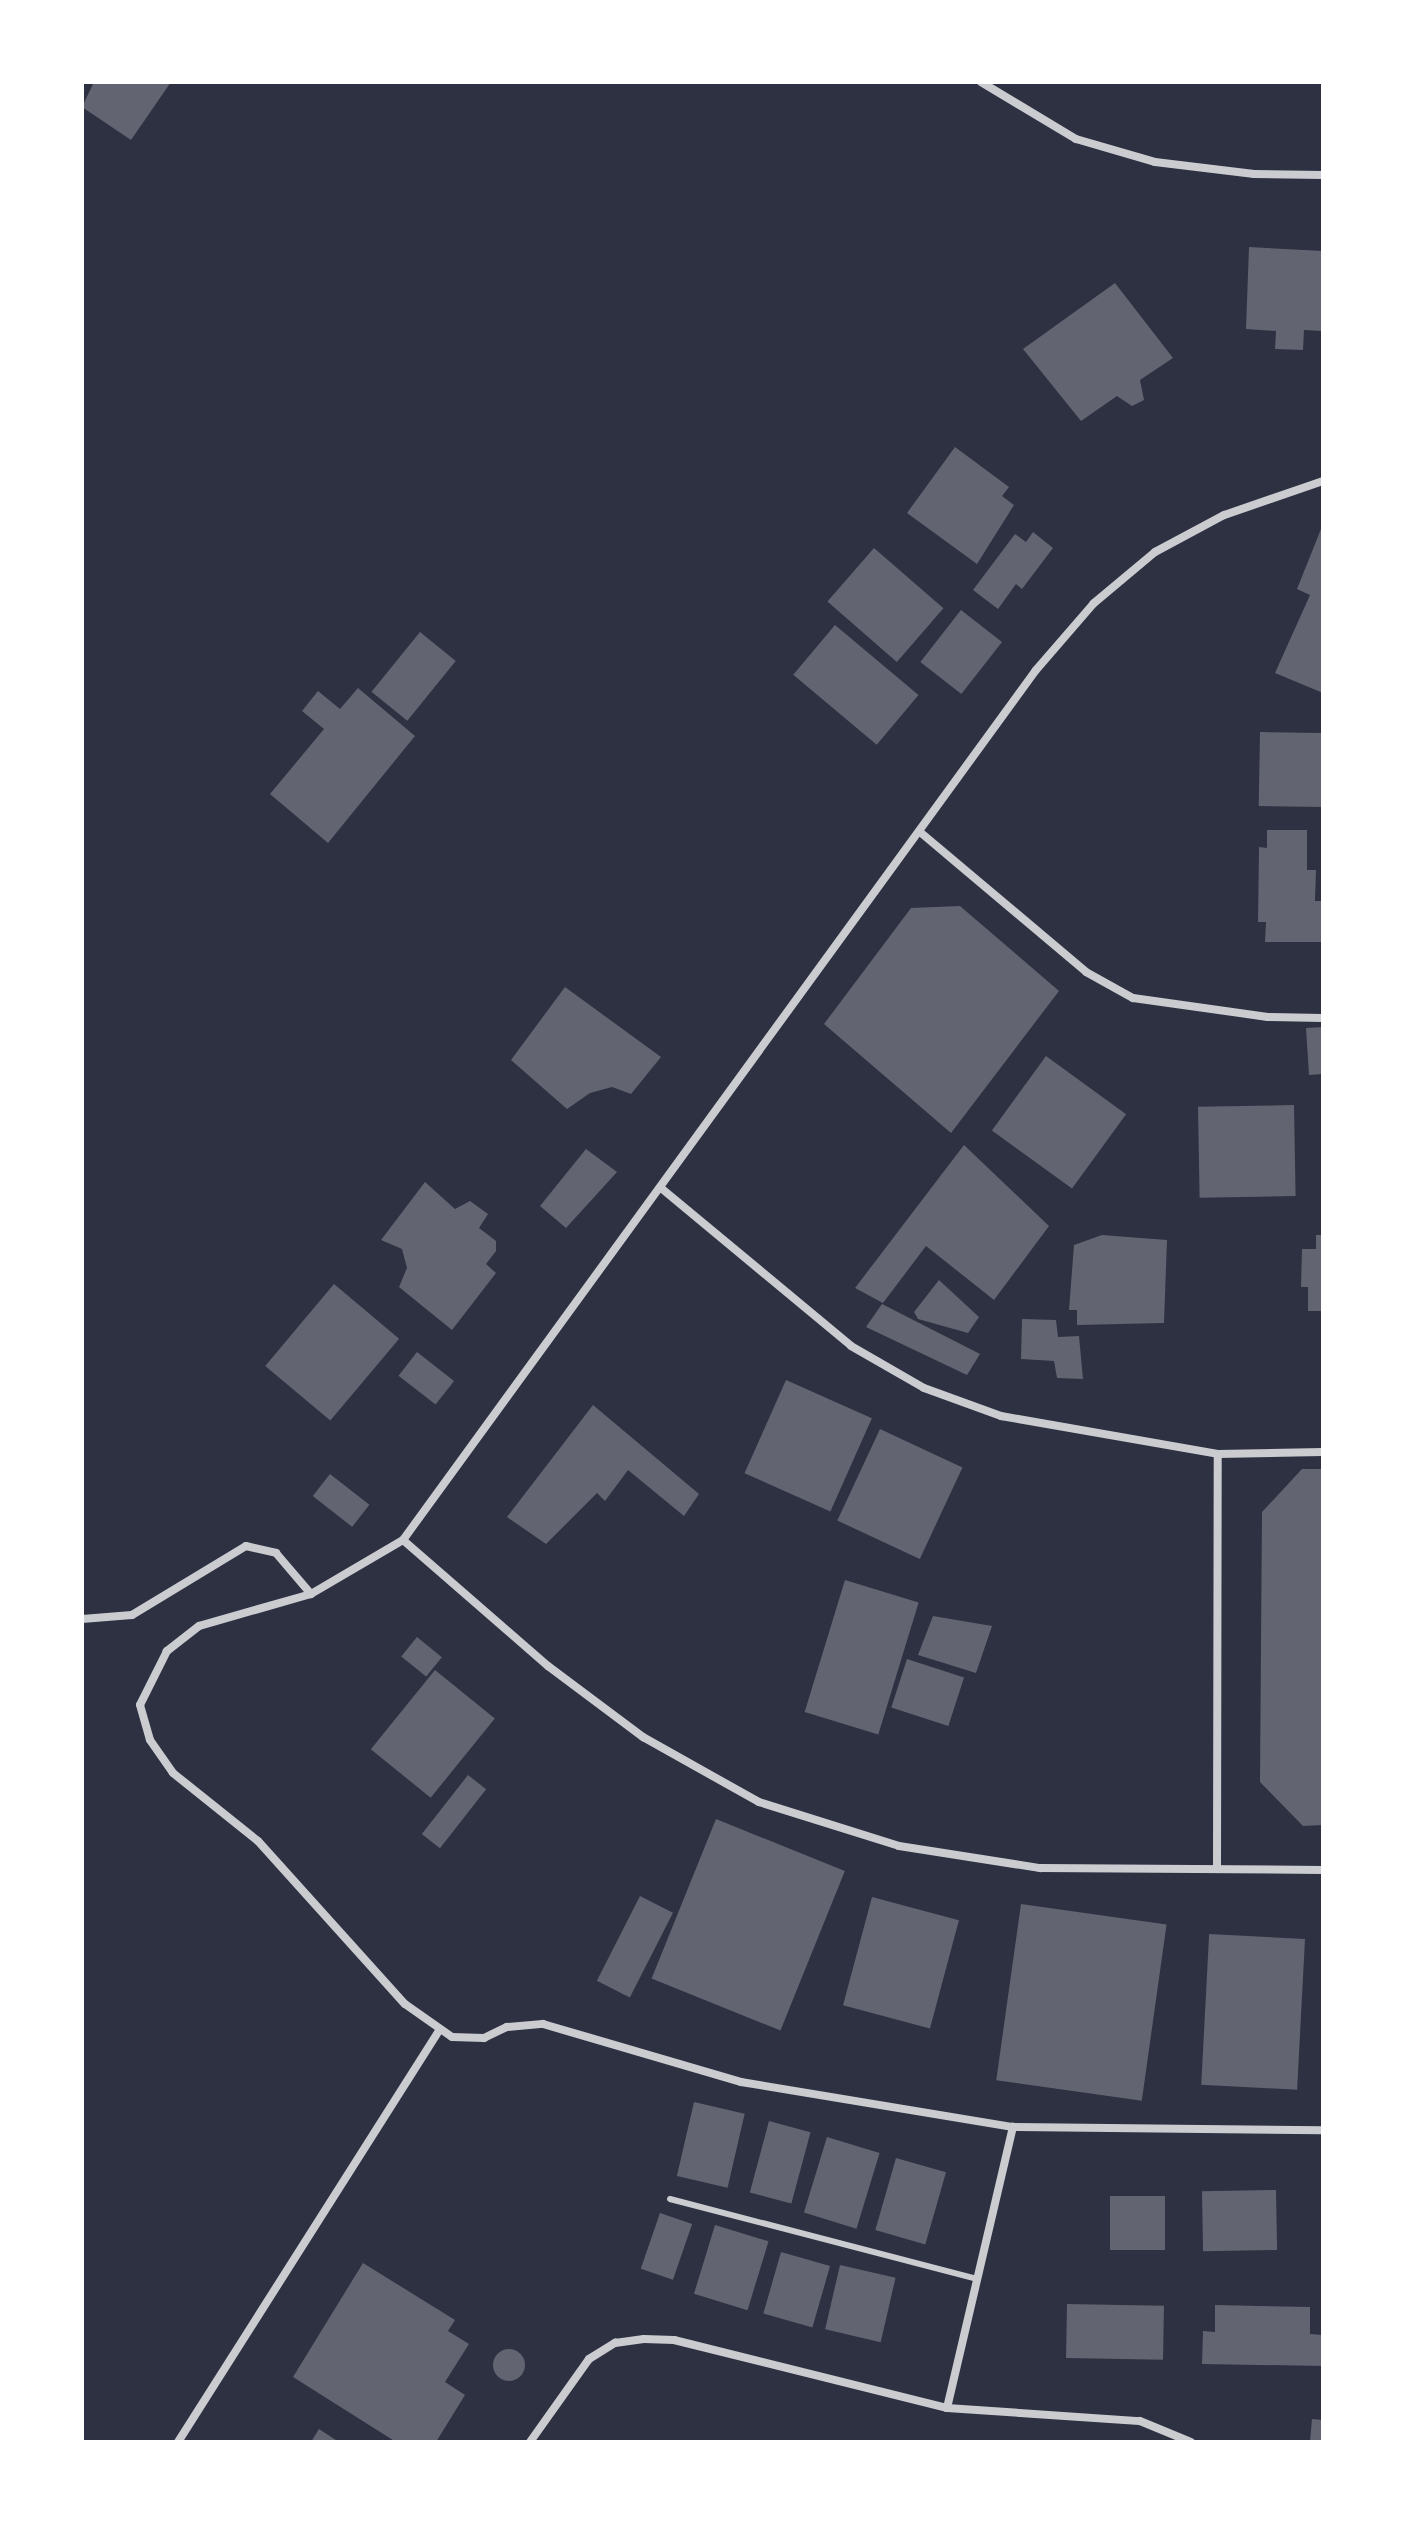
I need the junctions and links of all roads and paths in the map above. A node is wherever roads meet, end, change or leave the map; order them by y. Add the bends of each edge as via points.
1 (981, 82) edge
2 (1323, 175) edge
3 (1323, 481) edge
4 (920, 832) junction
5 (1323, 1018) edge
6 (661, 1188) junction
7 (1323, 1452) edge
8 (1218, 1454) junction
9 (403, 1540) junction
10 (311, 1594) junction
11 (82, 1619) edge
12 (1217, 1868) junction
13 (1323, 1870) edge
14 (439, 2030) junction
15 (1013, 2127) junction
16 (1323, 2130) edge
17 (670, 2199) dead end
18 (977, 2279) junction
19 (947, 2408) junction
20 (178, 2442) edge
21 (530, 2442) edge
22 (1191, 2442) edge

1 - 2 street via 1076,139 1155,162 1254,174
3 - 4 street via 1224,515 1155,552 1094,603 1036,670
4 - 5 street via 1086,972 1133,998 1268,1017
4 - 6 street
6 - 8 street via 851,1346 924,1388 1001,1416
6 - 9 street
7 - 8 street
8 - 12 street
9 - 10 street
9 - 12 street via 548,1666 643,1737 759,1802 899,1846 1040,1868
10 - 11 street via 276,1553 246,1546 132,1615
10 - 14 street via 217,1618 182,1637 146,1685 140,1705 143,1723 173,1773 290,1872 405,2004
12 - 13 street
14 - 15 street via 468,2040 507,2027 543,2024 741,2082
14 - 20 street
15 - 16 street
15 - 18 street
17 - 18 lane
18 - 19 street
19 - 21 street via 674,2340 644,2339 615,2343 589,2359
19 - 22 street via 1140,2421

